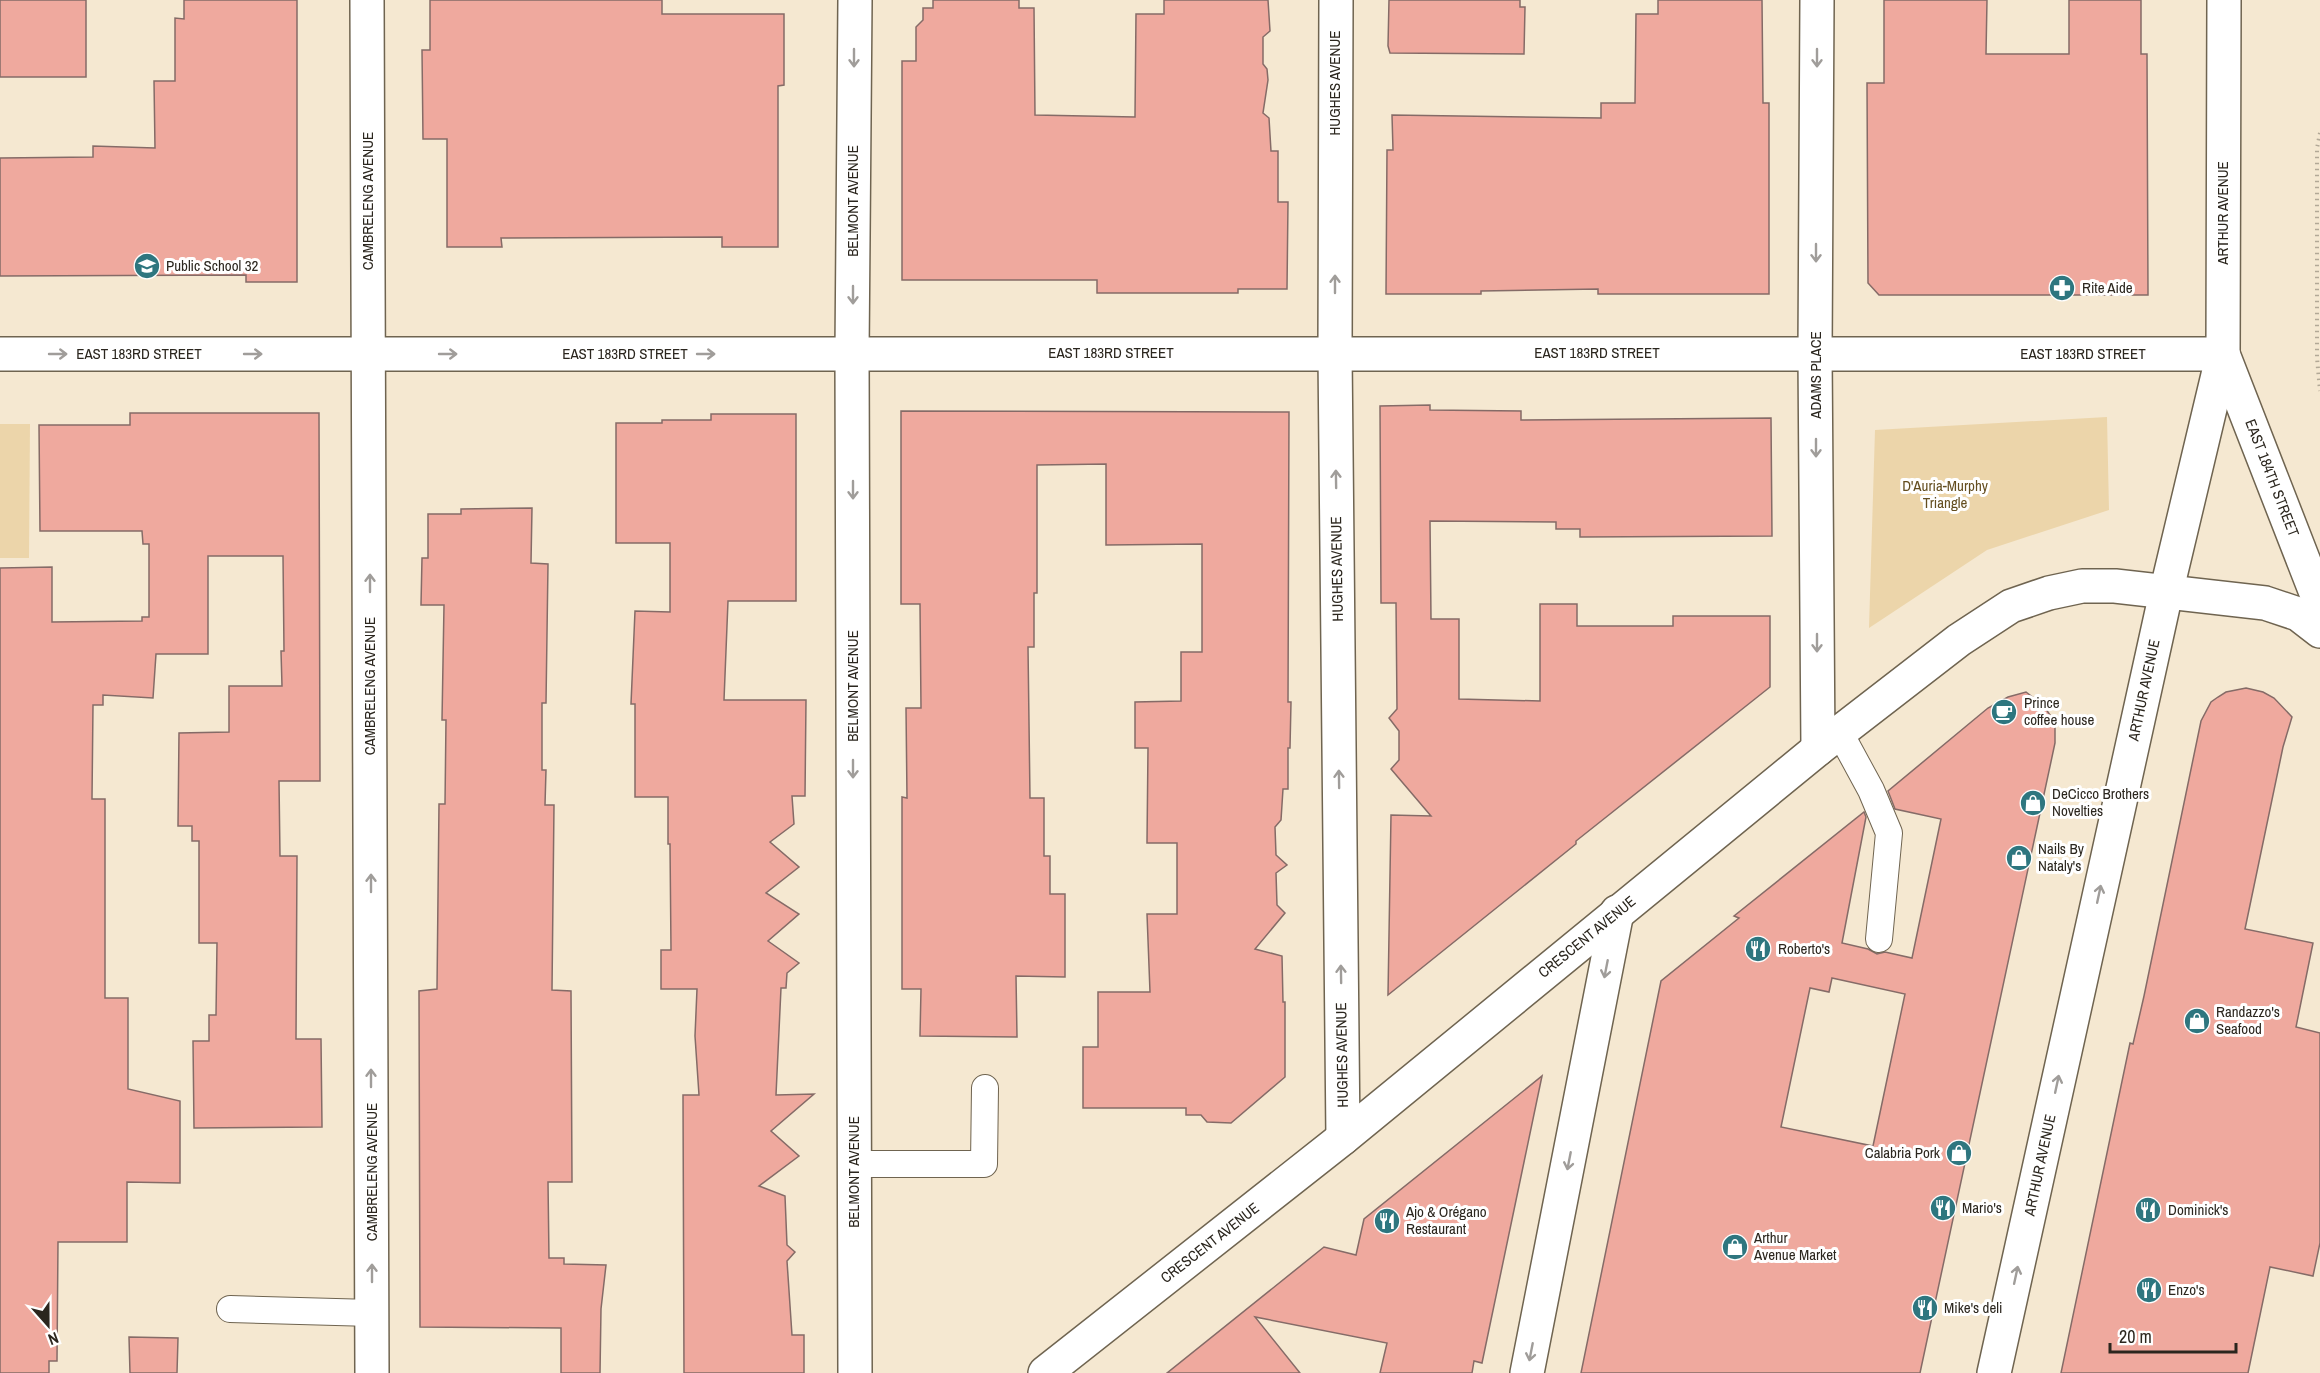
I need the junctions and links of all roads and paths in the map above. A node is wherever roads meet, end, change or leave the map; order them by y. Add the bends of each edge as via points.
1 (367, 0) edge
2 (855, 0) edge
3 (1336, 0) edge
4 (1817, 0) edge
5 (2224, 0) edge
6 (2320, 133) edge
7 (852, 353) junction
8 (0, 354) edge
9 (368, 354) junction
10 (1335, 354) junction
11 (1815, 354) junction
12 (2223, 354) junction
13 (2320, 391) edge
14 (2166, 593) junction
15 (2320, 603) edge
16 (2320, 631) edge
17 (1829, 741) junction
18 (1617, 912) junction
19 (1879, 939) dead end
20 (985, 1088) dead end
21 (1343, 1137) junction
22 (854, 1164) junction
23 (230, 1309) dead end
24 (372, 1312) junction
25 (372, 1373) edge
26 (855, 1373) edge
27 (1045, 1373) edge
28 (1527, 1373) edge
29 (1994, 1373) edge

1 - 9 street, CAMBRELENG AVENUE
2 -> 7 street, BELMONT AVENUE
10 -> 3 street, HUGHES AVENUE
4 -> 11 street, ADAMS PLACE
5 - 12 street, ARTHUR AVENUE
6 - 13 path
9 -> 7 street, EAST 183RD STREET
7 - 10 street, EAST 183RD STREET
7 -> 22 street, BELMONT AVENUE
8 -> 9 street, EAST 183RD STREET
24 -> 9 street, CAMBRELENG AVENUE
10 - 11 street, EAST 183RD STREET
21 -> 10 street, HUGHES AVENUE
11 - 12 street, EAST 183RD STREET
11 -> 17 street, ADAMS PLACE
12 - 14 street, ARTHUR AVENUE
12 - 15 street, EAST 184TH STREET
14 - 16 street via 2265,603 2298,614
14 - 17 street, CRESCENT AVENUE via 2082,586 2010,606 1959,640
29 -> 14 street, ARTHUR AVENUE
17 - 18 street, CRESCENT AVENUE
17 - 19 lane via 1870,790 1889,833
18 - 21 street, CRESCENT AVENUE
18 -> 28 street
20 - 22 lane via 984,1164
21 - 27 street, CRESCENT AVENUE
22 - 26 street, BELMONT AVENUE
23 - 24 lane
24 - 25 street, CAMBRELENG AVENUE

